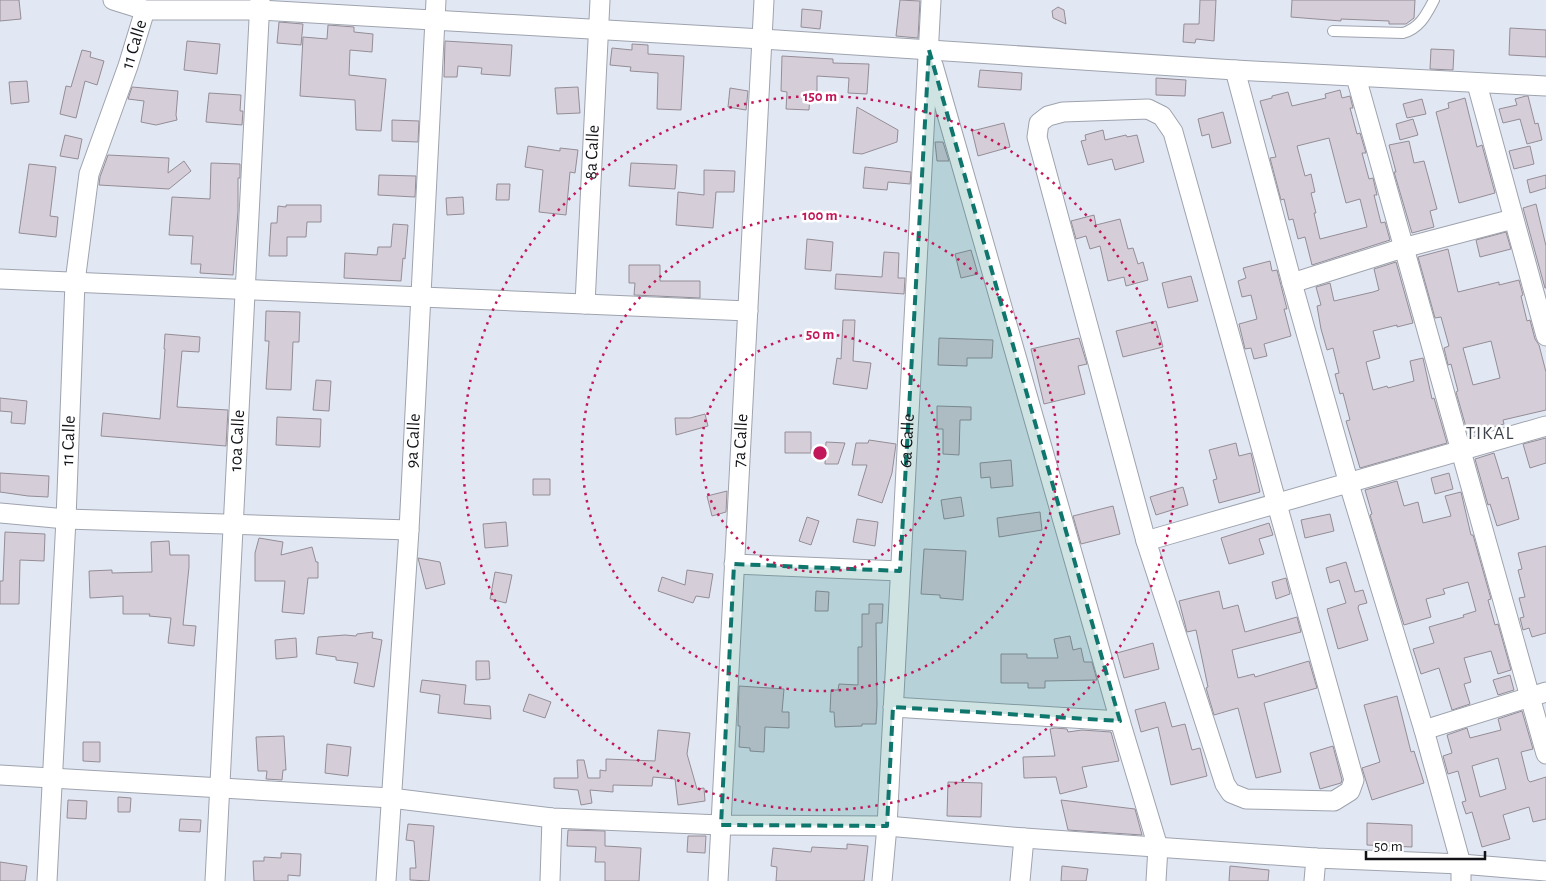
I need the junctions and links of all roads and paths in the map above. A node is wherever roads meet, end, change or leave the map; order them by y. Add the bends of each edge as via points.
1 (112, 0) edge
2 (436, 0) edge
3 (600, 0) edge
4 (764, 0) edge
5 (931, 0) edge
6 (1434, 0) edge
7 (260, 5) edge
8 (145, 10) junction
9 (435, 21) junction
10 (600, 30) junction
11 (1332, 31) dead end
12 (762, 39) junction
13 (929, 50) junction
14 (1235, 70) junction
15 (1356, 77) junction
16 (1477, 84) junction
17 (1546, 86) edge
18 (1513, 219) junction
19 (1403, 248) junction
20 (0, 279) edge
21 (75, 282) junction
22 (1292, 283) junction
23 (246, 290) junction
24 (421, 297) junction
25 (585, 304) junction
26 (748, 311) junction
27 (1546, 336) edge
28 (1546, 426) edge
29 (1460, 450) junction
30 (1349, 484) junction
31 (1278, 504) junction
32 (0, 513) edge
33 (66, 519) junction
34 (234, 524) junction
35 (409, 530) junction
36 (1146, 541) junction
37 (734, 564) junction
38 (900, 571) junction
39 (1538, 694) edge
40 (893, 707) junction
41 (1120, 721) junction
42 (1424, 730) junction
43 (1546, 754) edge
44 (0, 775) edge
45 (52, 777) junction
46 (220, 787) junction
47 (392, 798) junction
48 (552, 818) junction
49 (721, 825) junction
50 (887, 826) junction
51 (1024, 838) junction
52 (1158, 847) junction
53 (1316, 858) junction
54 (1461, 872) edge
55 (1546, 872) edge
56 (47, 881) edge
57 (215, 881) edge
58 (386, 881) edge
59 (550, 881) edge
60 (718, 881) edge
61 (882, 881) edge
62 (1020, 881) edge
63 (1156, 881) edge
64 (1314, 881) edge

1 - 8 street
2 - 9 street, 9a Calle
3 - 10 street, 8a Calle
4 - 12 street, 7a Calle
5 - 13 street, 6a Calle
6 - 11 lane via 1422,22 1403,34
7 - 8 street
7 - 9 street
7 - 23 street, 10a Calle
8 - 21 street, 11 Calle via 89,174
9 - 10 street
9 - 24 street, 9a Calle
10 - 12 street
10 - 25 street, 8a Calle
12 - 13 street
12 - 26 street, 7a Calle
13 - 14 street
13 - 38 street, 6a Calle
13 - 41 street
14 - 15 street
14 - 22 street
15 - 16 street
15 - 19 street
16 - 17 street
16 - 18 street
18 - 19 street
18 - 27 street
19 - 22 street
19 - 29 street
20 - 21 street
21 - 23 street
21 - 33 street, 11 Calle
22 - 30 street
23 - 24 street
23 - 34 street, 10a Calle
24 - 25 street
24 - 35 street, 9a Calle
25 - 26 street
26 - 37 street, 7a Calle
28 - 29 street
29 - 30 street
29 - 39 street
30 - 31 street
30 - 42 street
31 - 36 street
31 - 36 street via 1354,780 1350,791 1334,801 1246,799 1228,789
31 - 36 street via 1173,132 1162,116 1148,109 1063,112 1048,116 1039,123 1037,137
32 - 33 street
33 - 34 street
33 - 45 street, 11 Calle
34 - 35 street
34 - 46 street, 10a Calle
35 - 47 street, 9a Calle
37 - 38 street
37 - 49 street, 7a Calle
38 - 40 street, 6a Calle
39 - 42 street
39 - 43 street
40 - 41 street
40 - 50 street, 6a Calle
41 - 52 street
42 - 54 street
44 - 45 street
45 - 46 street
45 - 56 street, 11 Calle
46 - 47 street
46 - 57 street, 10a Calle
47 - 48 street
47 - 58 street, 9a Calle
48 - 49 street
48 - 59 street
49 - 50 street
49 - 60 street, 7a Calle
50 - 51 street
50 - 61 street, 6a Calle
51 - 52 street
51 - 62 street
52 - 53 street
52 - 63 street
53 - 54 street
53 - 64 street
54 - 55 street

